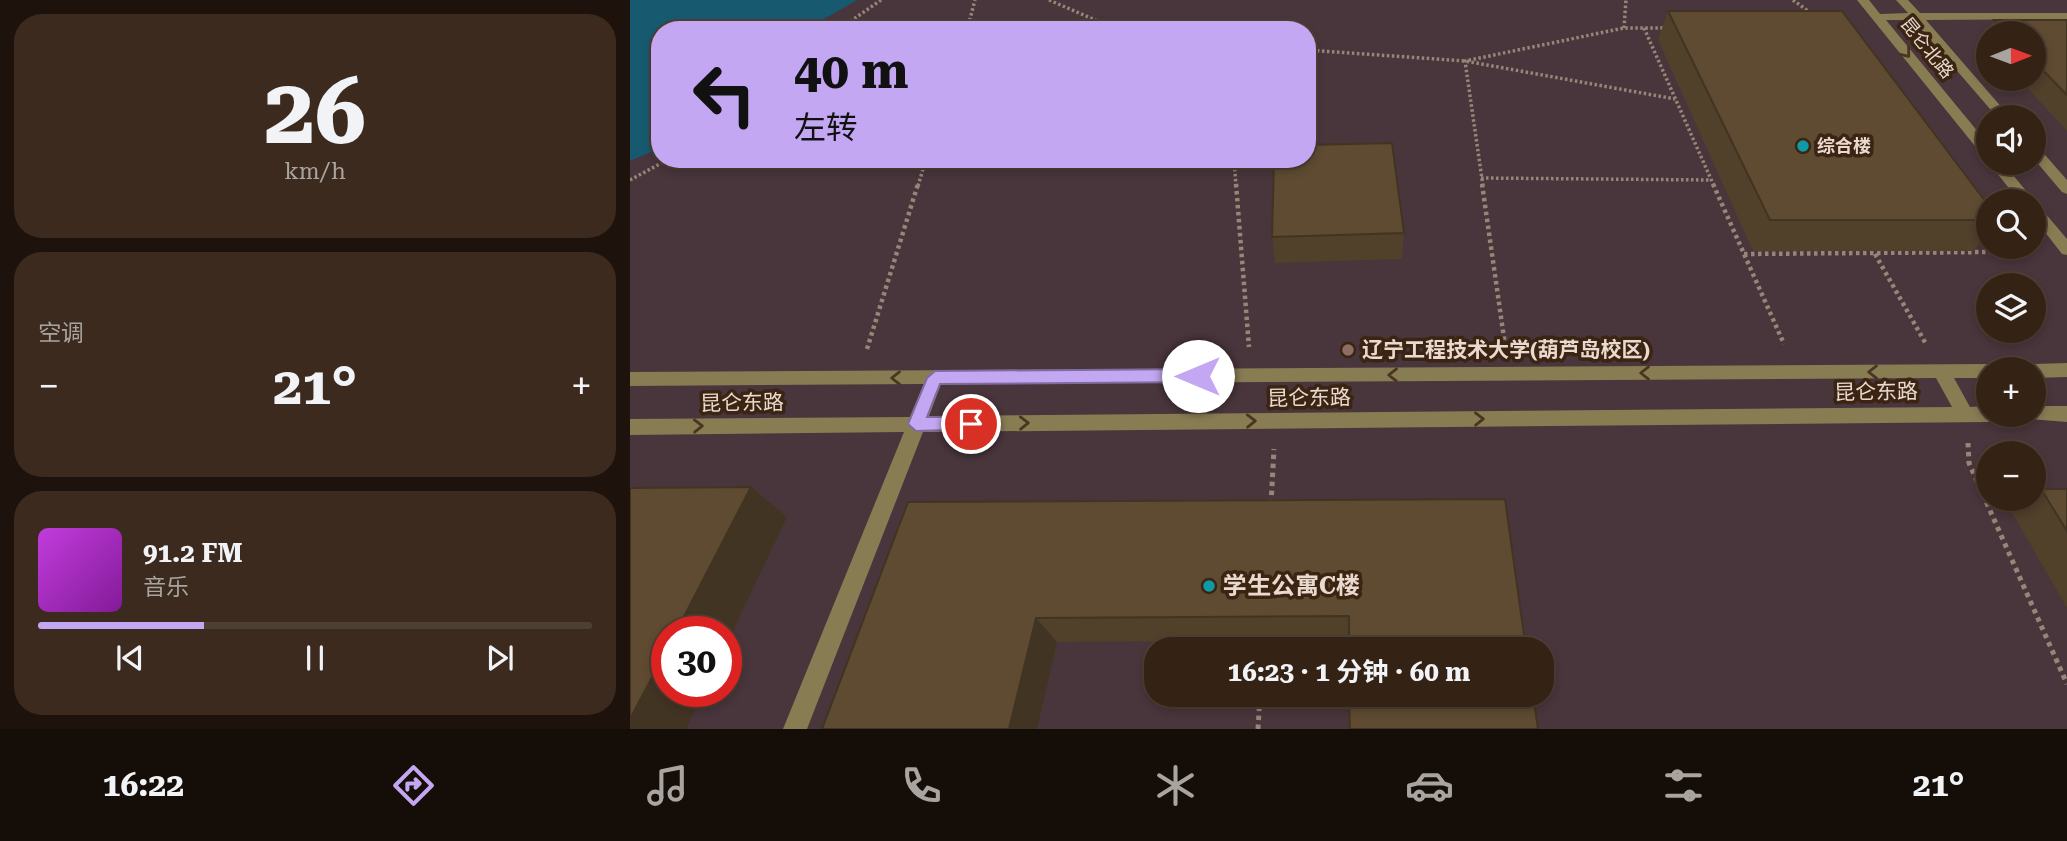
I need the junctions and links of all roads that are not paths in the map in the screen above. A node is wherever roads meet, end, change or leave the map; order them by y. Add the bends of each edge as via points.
1 (1863, 0) edge
2 (1902, 0) edge
3 (2067, 16) edge
4 (1877, 17) junction
5 (1917, 17) junction
6 (1994, 105) edge
7 (1976, 138) edge
8 (2046, 164) edge
9 (2006, 175) edge
10 (2017, 189) edge
11 (2067, 189) edge
12 (2046, 224) edge
13 (2067, 250) edge
14 (2067, 370) edge
15 (1941, 371) junction
16 (1976, 371) edge
17 (2046, 371) edge
18 (935, 378) junction
19 (630, 380) edge
20 (1965, 414) junction
21 (1976, 414) edge
22 (2046, 414) edge
23 (2067, 414) edge
24 (916, 424) junction
25 (630, 427) edge
26 (795, 729) edge

1 - 4 street, 昆仑北路
2 - 5 street, 昆仑北路
3 - 5 street
4 - 5 street
4 -> 7 street, 昆仑北路
5 - 6 street, 昆仑北路
8 - 11 street
9 - 10 street
12 - 13 street
14 - 17 street
15 - 16 street, 昆仑东路
15 -> 18 street, 昆仑东路
15 - 20 street
18 -> 19 street, 昆仑东路
18 - 24 street
20 - 21 street, 昆仑东路
24 -> 20 street, 昆仑东路
22 - 23 street
25 -> 24 street, 昆仑东路
24 - 26 street

